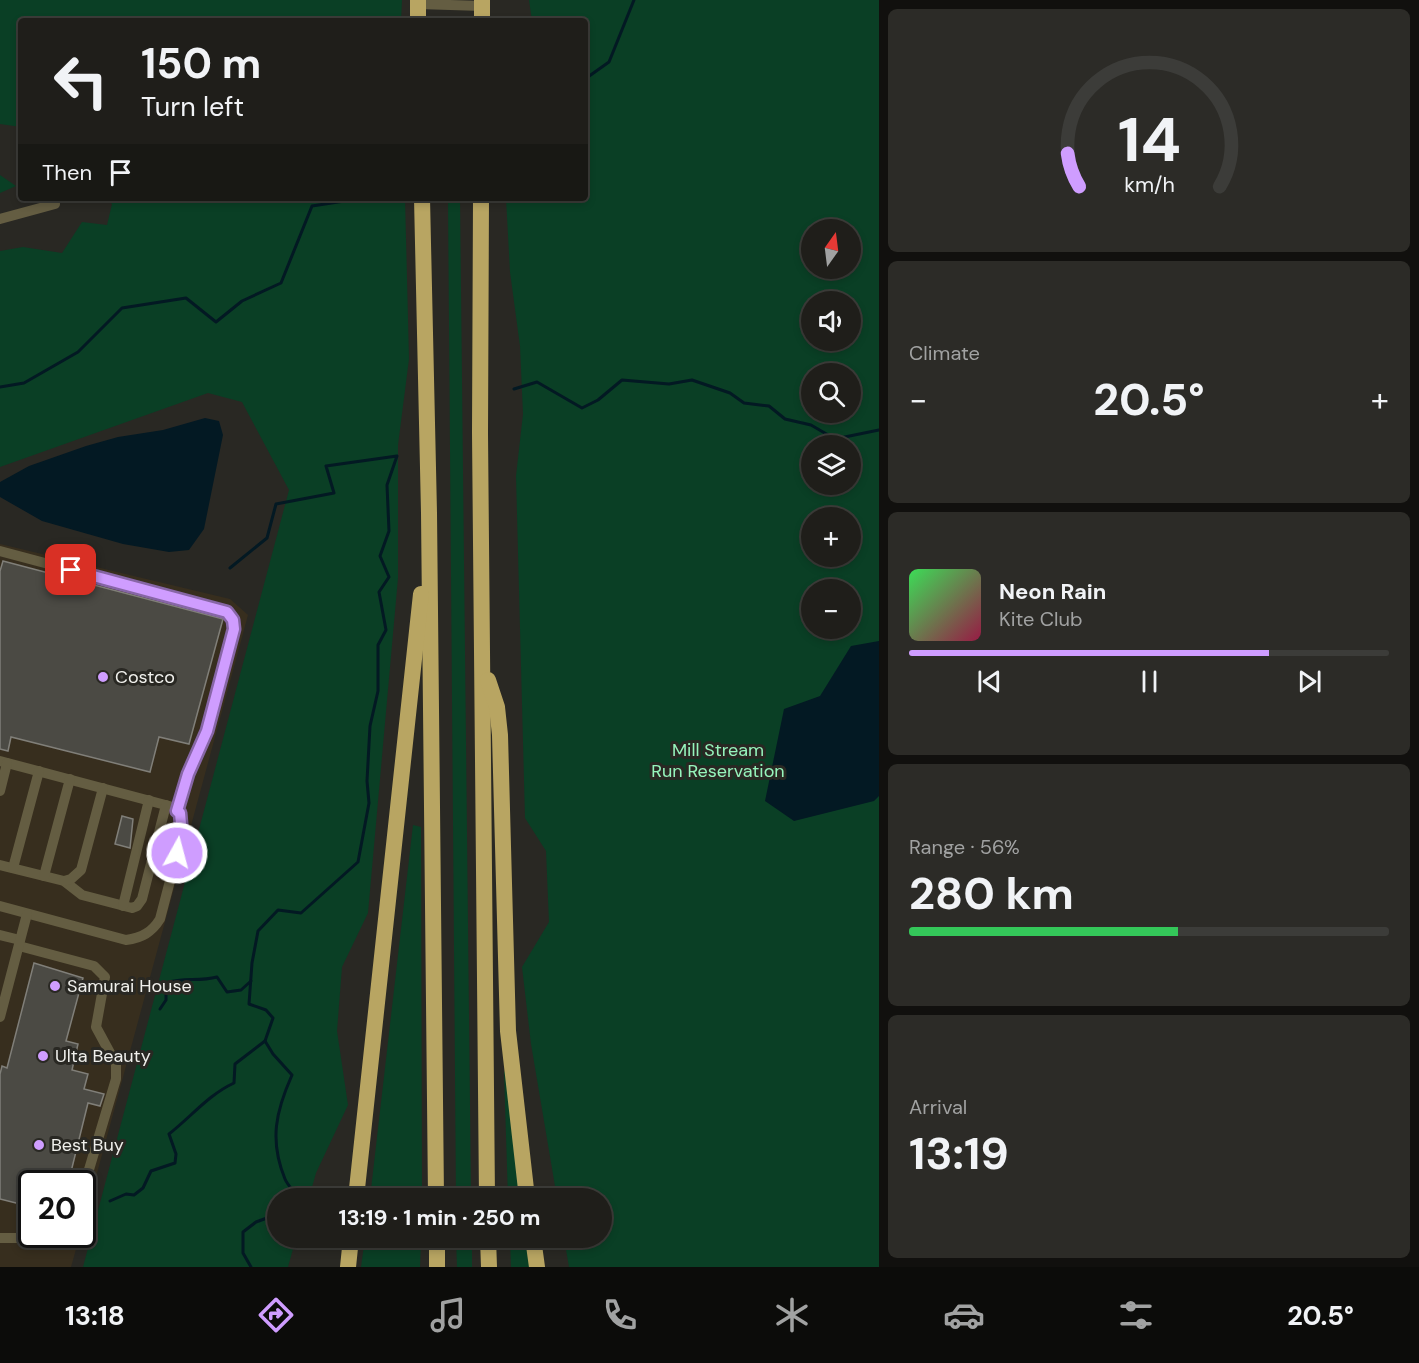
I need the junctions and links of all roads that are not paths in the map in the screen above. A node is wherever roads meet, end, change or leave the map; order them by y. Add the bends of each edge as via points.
1 (418, 8) edge
2 (482, 9) edge
3 (422, 201) edge
4 (481, 201) edge
5 (55, 204) dead end
6 (0, 219) edge
7 (429, 513) junction
8 (0, 551) edge
9 (483, 662) junction
10 (4, 762) edge
11 (39, 771) junction
12 (70, 779) junction
13 (103, 788) junction
14 (0, 791) edge
15 (149, 800) junction
16 (166, 805) junction
17 (177, 811) junction
18 (0, 865) edge
19 (13, 868) junction
20 (44, 876) junction
21 (64, 881) junction
22 (0, 906) edge
23 (123, 906) junction
24 (27, 914) junction
25 (0, 935) edge
26 (19, 943) junction
27 (0, 967) edge
28 (12, 970) junction
29 (2, 1002) edge
30 (0, 1017) edge
31 (89, 1170) edge
32 (357, 1188) edge
33 (436, 1188) edge
34 (487, 1188) edge
35 (526, 1188) edge
36 (0, 1238) edge
37 (18, 1238) edge
38 (350, 1248) edge
39 (436, 1248) edge
40 (488, 1248) edge
41 (534, 1248) edge
42 (348, 1267) edge
43 (437, 1267) edge
44 (489, 1267) edge
45 (537, 1267) edge

1 - 2 street
3 - 7 highway
4 - 9 highway
5 - 6 street
7 - 32 highway
7 - 33 highway
8 - 17 street via 225,611 231,616 234,629 207,731
9 - 34 highway
9 - 35 highway via 497,707 500,735 508,1031
10 - 11 street
10 - 14 street
11 - 12 street
11 - 19 street
12 - 13 street
12 - 20 street
13 - 15 street
13 - 21 street via 81,870
15 - 16 street
15 - 23 street
16 - 17 street
16 - 23 street via 142,899 137,906
17 - 24 street via 182,835 164,907 155,927 147,934 126,940
18 - 19 street
19 - 20 street
20 - 21 street
21 - 23 street via 82,895
22 - 24 street
24 - 26 street
25 - 26 street
26 - 28 street
26 - 31 street via 94,966 105,977 96,1027 116,1064 116,1078
27 - 28 street
28 - 29 street
29 - 30 street
36 - 37 street
38 - 42 highway
39 - 43 highway
40 - 44 highway
41 - 45 highway

